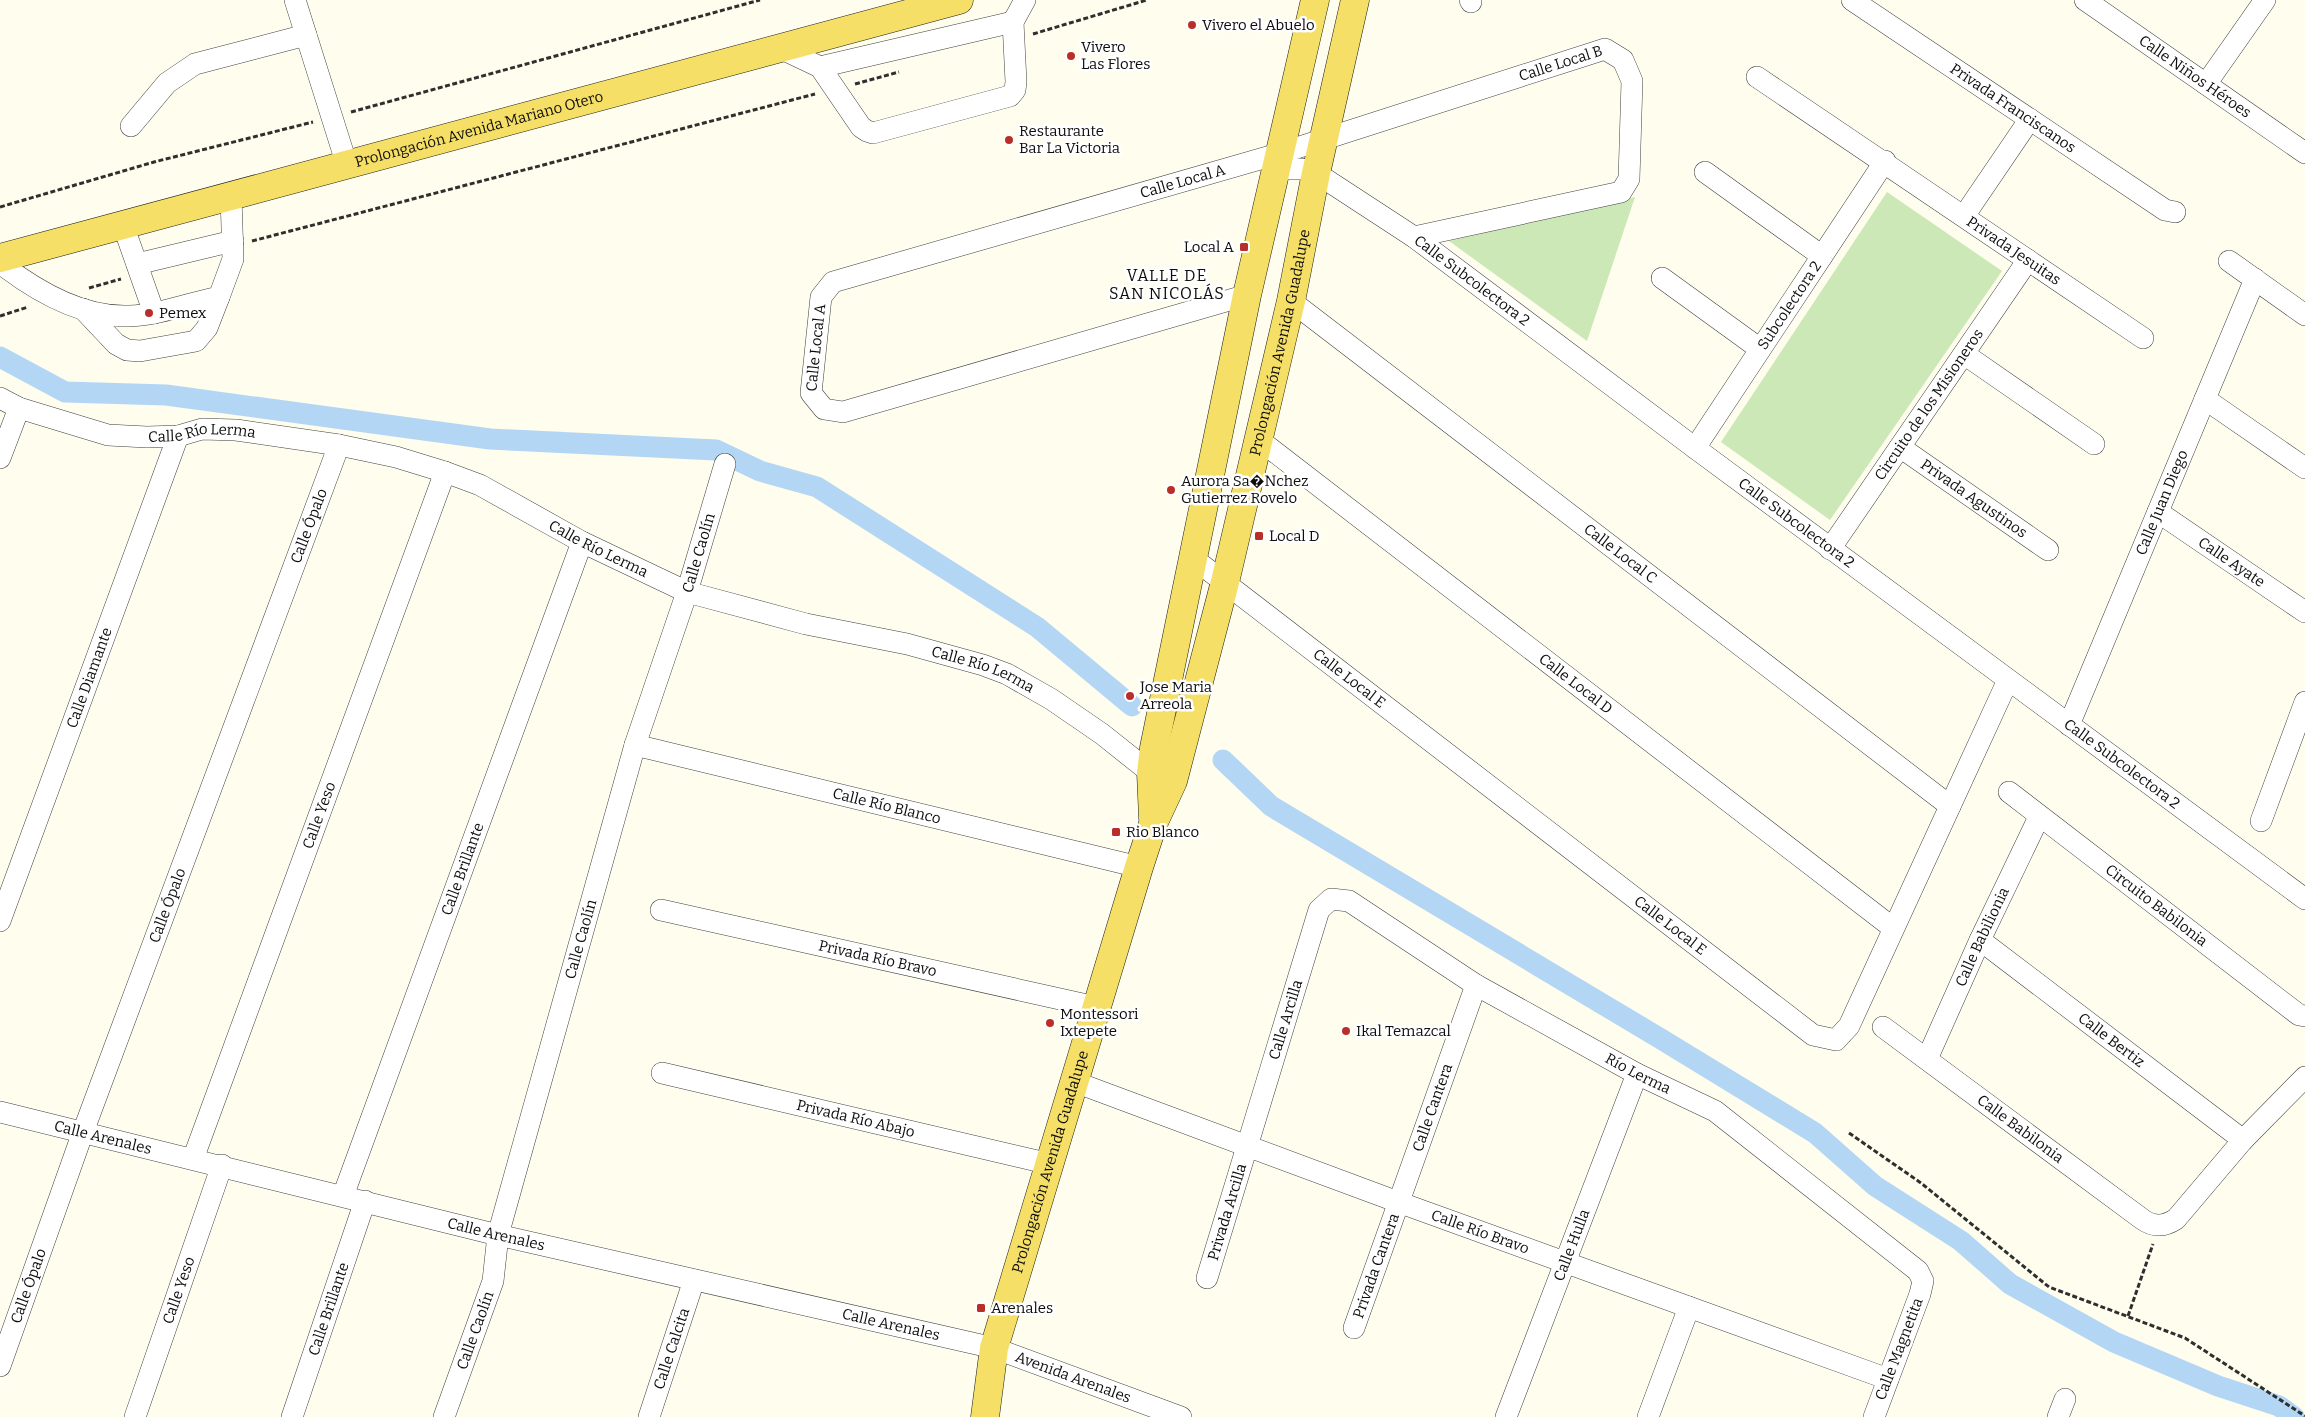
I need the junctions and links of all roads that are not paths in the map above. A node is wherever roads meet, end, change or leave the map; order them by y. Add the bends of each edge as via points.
1 (295, 0) edge
2 (959, 0) edge
3 (1025, 0) edge
4 (1315, 0) edge
5 (1355, 0) edge
6 (1371, 0) edge
7 (1852, 0) edge
8 (2085, 0) edge
9 (2265, 0) edge
10 (2114, 8) edge
11 (1014, 31) junction
12 (306, 35) junction
13 (780, 48) junction
14 (1342, 60) junction
15 (820, 67) junction
16 (1758, 77) dead end
17 (2206, 84) junction
18 (2030, 119) junction
19 (131, 126) dead end
20 (1325, 139) junction
21 (2304, 151) edge
22 (1279, 161) junction
23 (1885, 161) junction
24 (347, 165) junction
25 (1705, 172) dead end
26 (1316, 173) junction
27 (230, 196) junction
28 (2175, 212) dead end
29 (1964, 216) junction
30 (123, 225) junction
31 (1414, 237) junction
32 (233, 244) junction
33 (1822, 256) junction
34 (0, 258) edge
35 (2028, 260) junction
36 (2229, 261) dead end
37 (0, 263) edge
38 (139, 268) junction
39 (1662, 278) dead end
40 (2255, 279) junction
41 (1248, 294) junction
42 (219, 297) junction
43 (1291, 301) junction
44 (83, 309) junction
45 (154, 313) junction
46 (2305, 316) edge
47 (2143, 338) dead end
48 (1760, 350) junction
49 (1964, 354) junction
50 (0, 398) edge
51 (2205, 399) junction
52 (18, 408) junction
53 (178, 436) junction
54 (1258, 440) junction
55 (2094, 444) dead end
56 (339, 445) junction
57 (1900, 447) junction
58 (1694, 448) junction
59 (0, 458) edge
60 (725, 464) dead end
61 (2305, 468) edge
62 (445, 472) junction
63 (2158, 512) junction
64 (582, 542) junction
65 (1830, 549) junction
66 (2048, 550) dead end
67 (1194, 559) junction
68 (1225, 582) junction
69 (687, 592) junction
70 (2305, 612) edge
71 (2008, 680) junction
72 (2305, 702) edge
73 (2069, 725) junction
74 (635, 745) junction
75 (1162, 777) junction
76 (2009, 792) dead end
77 (1950, 806) junction
78 (2039, 817) junction
79 (2261, 821) dead end
80 (1139, 867) junction
81 (2305, 898) edge
82 (1331, 899) joint
83 (661, 910) dead end
84 (0, 921) edge
85 (1893, 928) junction
86 (1980, 940) junction
87 (1476, 985) junction
88 (1096, 1007) junction
89 (2305, 1016) edge
90 (1883, 1026) dead end
91 (1927, 1059) junction
92 (662, 1073) dead end
93 (1637, 1074) junction
94 (2305, 1077) edge
95 (1075, 1082) junction
96 (0, 1112) edge
97 (83, 1132) junction
98 (2243, 1140) junction
99 (1248, 1146) junction
100 (193, 1158) junction
101 (1050, 1164) junction
102 (222, 1165) junction
103 (344, 1196) junction
104 (365, 1201) junction
105 (1398, 1202) junction
106 (498, 1235) junction
107 (1565, 1262) junction
108 (1207, 1278) dead end
109 (694, 1280) junction
110 (1923, 1281) joint
111 (1689, 1307) junction
112 (1354, 1328) dead end
113 (994, 1348) junction
114 (0, 1366) edge
115 (1888, 1379) junction
116 (135, 1417) edge
117 (292, 1417) edge
118 (444, 1417) edge
119 (649, 1417) edge
120 (985, 1417) edge
121 (1181, 1417) edge
122 (1506, 1417) edge
123 (1648, 1417) edge
124 (1874, 1417) edge

1 - 12 street
2 - 13 main road, Prolongación Avenida Mariano Otero
3 - 11 street
4 - 22 main road, Prolongación Avenida Guadalupe
5 - 14 main road, Prolongación Avenida Guadalupe
6 - 14 main road
7 - 18 street, Privada Franciscanos
8 - 10 street, Calle Niños Héroes
9 - 17 street
10 - 17 street, Calle Niños Héroes
11 - 15 street
11 - 15 street via 1016,82 1010,96 873,133 862,127
12 - 19 street via 195,64 167,83
12 - 24 street
13 - 15 street
13 - 24 main road, Prolongación Avenida Mariano Otero
14 - 20 main road, Prolongación Avenida Guadalupe
16 - 23 street, Privada Jesuitas
17 - 21 street, Calle Niños Héroes
18 - 28 street, Privada Franciscanos via 2164,210
18 - 29 street
20 - 22 street, Calle Local B
20 - 26 main road, Prolongación Avenida Guadalupe
20 - 31 street, Calle Local B via 1605,49 1623,60 1632,81 1629,179 1621,192
22 - 26 street, Calle Subcolectora 2
22 - 41 main road, Prolongación Avenida Guadalupe
22 - 41 street, Calle Local A via 832,282 821,297 811,393 824,409 843,412
23 - 29 street, Privada Jesuitas
23 - 33 street, Subcolectora 2
24 - 27 main road, Prolongación Avenida Mariano Otero
25 - 33 street
26 - 31 street, Calle Subcolectora 2
26 - 43 main road, Prolongación Avenida Guadalupe
27 - 30 main road, Prolongación Avenida Mariano Otero
27 - 32 street
29 - 35 street, Privada Jesuitas
30 - 34 main road, Prolongación Avenida Mariano Otero
30 - 38 street
31 - 58 street, Calle Subcolectora 2
32 - 38 street
32 - 42 street via 230,271
33 - 48 street, Subcolectora 2
35 - 47 street, Privada Jesuitas
35 - 49 street, Circuito de los Misioneros
36 - 40 street
37 - 44 street via 27,283
38 - 45 street
39 - 48 street
40 - 46 street
40 - 51 street, Calle Juan Diego
41 - 67 main road, Prolongación Avenida Guadalupe
42 - 44 street via 207,328 196,341 140,351 127,350 116,344
42 - 45 street
43 - 54 main road, Prolongación Avenida Guadalupe
43 - 77 street, Calle Local C
44 - 45 street via 116,316
48 - 58 street, Subcolectora 2
49 - 55 street
49 - 57 street, Circuito de los Misioneros
50 - 52 street, Calle Río Lerma
51 - 61 street
51 - 63 street, Calle Juan Diego
52 - 53 street, Calle Río Lerma via 115,436
52 - 59 street
53 - 56 street, Calle Río Lerma via 202,429 236,430
53 - 84 street, Calle Diamante
54 - 68 main road, Prolongación Avenida Guadalupe
54 - 85 street, Calle Local D
56 - 62 street, Calle Río Lerma
56 - 97 street, Calle Ópalo
57 - 65 street, Circuito de los Misioneros
57 - 66 street, Privada Agustinos
58 - 65 street, Calle Subcolectora 2
60 - 69 street, Calle Caolín
62 - 64 street, Calle Río Lerma via 506,498
62 - 100 street, Calle Yeso
63 - 70 street, Calle Ayate
63 - 73 street, Calle Juan Diego
64 - 69 street, Calle Río Lerma
64 - 103 street, Calle Brillante
65 - 71 street, Calle Subcolectora 2
67 - 68 street, Calle Local E
67 - 75 main road, Prolongación Avenida Guadalupe via 1154,748
68 - 75 main road, Prolongación Avenida Guadalupe
68 - 85 street, Calle Local E via 1813,1035 1836,1040 1849,1026
69 - 74 street, Calle Caolín
69 - 75 street, Calle Río Lerma via 806,624 907,644 991,668 1051,699
71 - 73 street, Calle Subcolectora 2
71 - 77 street, Calle Local E
72 - 79 street
73 - 81 street, Calle Subcolectora 2
74 - 80 street, Calle Río Blanco
74 - 106 street, Calle Caolín
75 - 80 main road, Prolongación Avenida Guadalupe via 1153,824
76 - 78 street, Circuito Babilonia
77 - 85 street, Calle Local E
78 - 86 street, Calle Babilionia
78 - 89 street, Circuito Babilonia via 2299,1015
80 - 88 main road, Prolongación Avenida Guadalupe
82 - 87 street, Río Lerma via 1348,901
82 - 99 street, Calle Arcilla via 1319,910
83 - 88 street, Privada Río Bravo
86 - 91 street, Calle Babilionia
86 - 98 street, Calle Bertiz
87 - 93 street, Río Lerma
87 - 105 street, Calle Cantera
88 - 95 main road, Prolongación Avenida Guadalupe
90 - 91 street, Calle Babilonia
91 - 98 street, Calle Babilonia via 2147,1223 2160,1226 2176,1219
92 - 101 street, Privada Río Abajo
93 - 107 street, Calle Hulla
93 - 110 street, Río Lerma via 1715,1111 1918,1271
94 - 98 street
95 - 99 street, Calle Río Bravo
95 - 101 main road, Prolongación Avenida Guadalupe
96 - 97 street, Calle Arenales
97 - 100 street, Calle Arenales
97 - 114 street, Calle Ópalo
99 - 105 street, Calle Río Bravo
99 - 108 street, Privada Arcilla
100 - 102 street, Calle Arenales
101 - 113 main road, Prolongación Avenida Guadalupe
102 - 103 street, Calle Arenales
102 - 116 street, Calle Yeso
103 - 104 street, Calle Arenales
104 - 106 street, Calle Arenales
104 - 117 street, Calle Brillante
105 - 107 street, Calle Río Bravo
105 - 112 street, Privada Cantera
106 - 109 street, Calle Arenales
106 - 118 street, Calle Caolín via 493,1281
107 - 111 street, Calle Río Bravo
107 - 122 street, Calle Hulla
109 - 113 street, Calle Arenales
109 - 119 street, Calle Calcita
110 - 115 street, Calle Magnetita
111 - 115 street, Calle Río Bravo
111 - 123 street
113 - 120 main road, Prolongación Avenida Guadalupe
113 - 121 street, Avenida Arenales
115 - 124 street, Calle Magnetita

